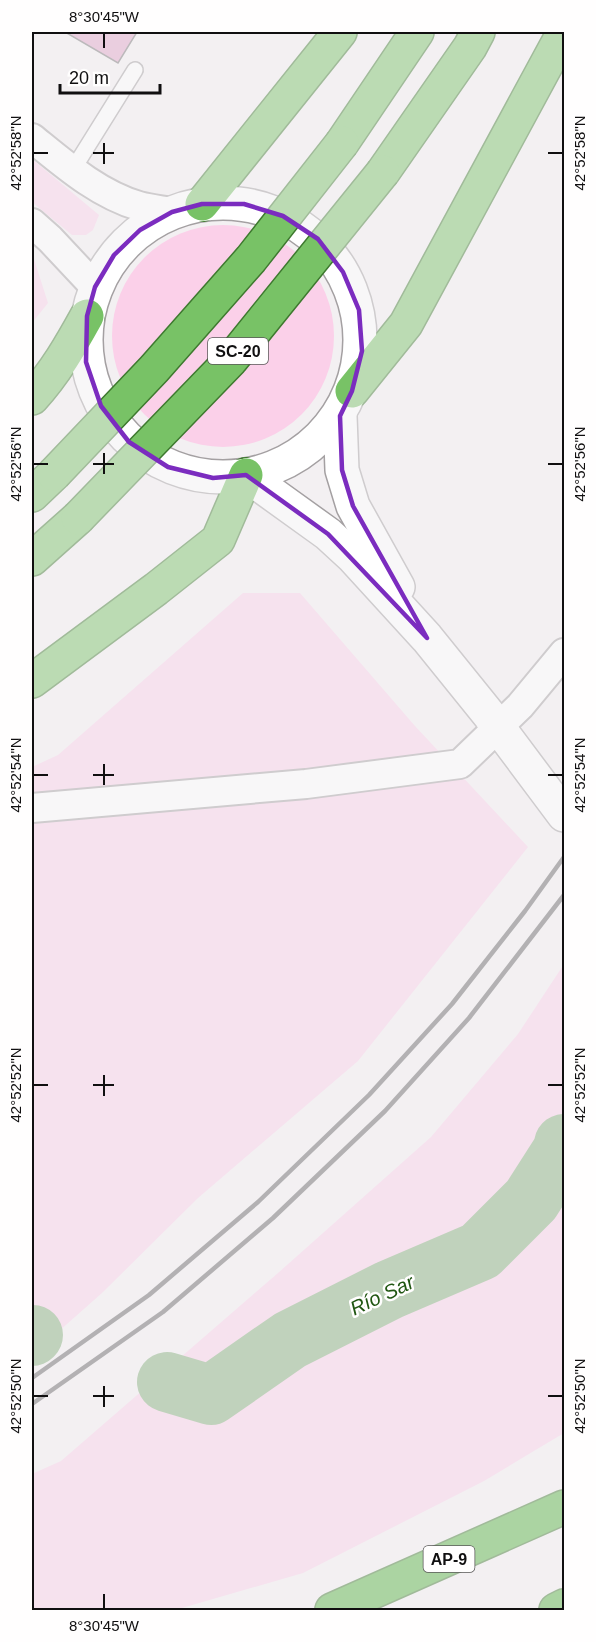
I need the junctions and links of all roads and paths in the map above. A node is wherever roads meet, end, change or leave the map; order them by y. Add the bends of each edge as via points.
1 (340, 32) edge
2 (417, 32) edge
3 (478, 32) edge
4 (564, 32) edge
5 (135, 70) dead end
6 (32, 138) edge
7 (72, 171) junction
8 (187, 208) junction
9 (32, 223) edge
10 (91, 302) junction
11 (32, 398) edge
12 (346, 404) junction
13 (246, 475) junction
14 (43, 484) edge
15 (32, 559) edge
16 (427, 638) junction
17 (564, 653) edge
18 (32, 681) edge
19 (499, 727) junction
20 (32, 808) edge
21 (564, 815) edge
22 (564, 1507) edge
23 (564, 1606) edge
24 (332, 1611) edge
25 (556, 1611) edge

1 - 8 highway
2 - 14 highway, SC-20, bridge via 342,143 251,259 154,369
3 - 15 highway, SC-20, bridge via 383,172 231,360 78,518
4 - 12 highway via 406,324
5 - 7 lane
6 - 7 street
7 - 8 street via 138,206
8 - 10 street via 140,230 114,255
8 - 12 street via 244,204 283,216 318,239 344,272 359,310 362,351
9 - 10 street via 50,238
10 - 11 highway via 65,356
10 - 13 street via 86,362 101,406 129,442 168,467 213,478
12 - 13 street via 318,442 290,461
12 - 16 street via 342,470 353,506
13 - 16 street via 328,534
13 - 18 highway via 218,540
16 - 19 street
17 - 19 street
19 - 20 street via 460,764 306,784
19 - 21 street
22 - 24 highway, AP-9
23 - 25 highway

